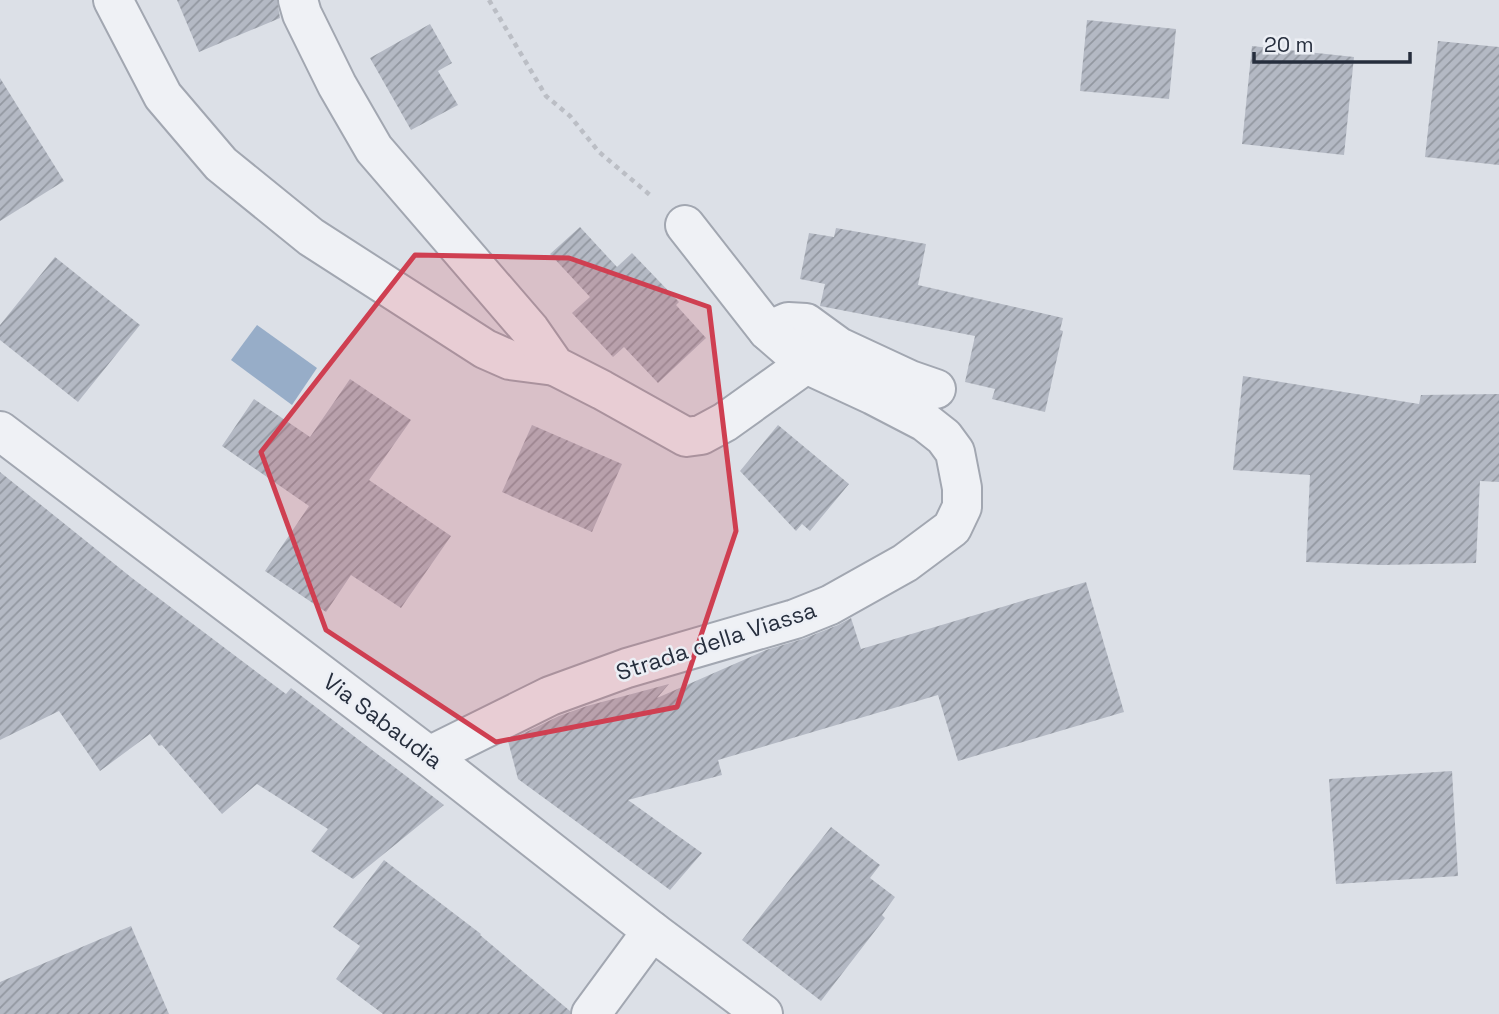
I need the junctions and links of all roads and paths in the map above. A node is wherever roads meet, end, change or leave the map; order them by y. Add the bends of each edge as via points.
1 (113, 0) edge
2 (298, 0) edge
3 (489, 0) edge
4 (685, 225) joint
5 (768, 331) junction
6 (806, 364) junction
7 (555, 366) junction
8 (936, 389) dead end
9 (0, 431) edge
10 (429, 756) junction
11 (652, 931) junction
12 (591, 1014) edge
13 (762, 1014) edge

1 - 7 street via 163,96 221,164 311,237 485,349 510,360
2 - 7 street via 337,85 374,149 530,330
3 - 4 path via 546,96 600,152
4 - 5 street, Strada della Viassa
5 - 6 street, Strada della Viassa
5 - 8 street via 788,322 806,323 839,346
6 - 7 street via 725,422 701,435 686,437
6 - 10 street, Strada della Viassa via 925,422 944,437 955,452 962,488 962,507 952,528 905,563 830,605 550,696
9 - 10 street, Via Sabaudia
10 - 11 street, Via Sabaudia
11 - 12 street
11 - 13 street, Via Sabaudia

